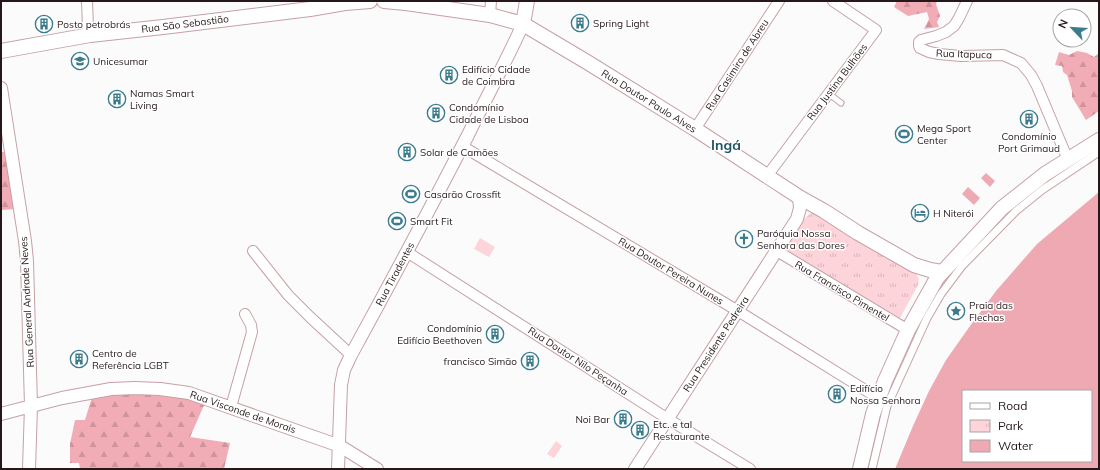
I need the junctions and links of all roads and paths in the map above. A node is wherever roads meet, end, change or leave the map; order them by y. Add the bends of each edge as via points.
1 (87, 1) edge
2 (370, 1) edge
3 (384, 1) edge
4 (492, 1) edge
5 (527, 1) edge
6 (779, 1) edge
7 (833, 1) edge
8 (968, 1) edge
9 (490, 15) junction
10 (523, 24) junction
11 (90, 35) junction
12 (1, 51) edge
13 (1, 88) edge
14 (828, 94) junction
15 (841, 103) dead end
16 (695, 129) junction
17 (1099, 140) edge
18 (462, 146) junction
19 (1099, 152) edge
20 (1068, 160) junction
21 (767, 176) junction
22 (798, 197) junction
23 (822, 210) junction
24 (797, 219) junction
25 (253, 251) dead end
26 (776, 251) junction
27 (408, 252) junction
28 (942, 272) junction
29 (738, 311) junction
30 (245, 314) dead end
31 (908, 330) junction
32 (351, 354) junction
33 (878, 398) junction
34 (31, 406) junction
35 (231, 407) junction
36 (1, 414) edge
37 (668, 419) junction
38 (340, 446) junction
39 (30, 469) edge
40 (338, 469) edge
41 (377, 469) edge
42 (636, 469) edge
43 (750, 469) edge
44 (860, 469) edge
45 (872, 469) edge

1 - 11 street
2 - 11 main road, Rua São Sebastião
3 - 9 main road
4 - 9 street
5 - 10 main road
6 - 16 street, Rua Casimiro de Abreu
7 - 14 street, Rua Justina Bulhões via 876,30
8 - 20 street, Rua Itapuca via 954,26 946,32 921,40 920,48 939,54 961,56 1003,55 1021,63 1037,86
9 - 10 main road
10 - 16 main road, Rua Doutor Paulo Alves
10 - 18 street, Rua Tiradentes
11 - 12 main road, Rua São Sebastião
13 - 34 street, Rua General Andrade Neves via 27,262
14 - 15 lane
14 - 21 street, Rua Justina Bulhões
16 - 21 main road, Rua Doutor Paulo Alves
17 - 20 main road
18 - 27 street, Rua Tiradentes
18 - 29 street, Rua Doutor Pereira Nunes
19 - 45 street via 1042,190 1016,211 962,266 941,294 886,406
20 - 28 main road via 1045,174 1002,208
21 - 22 main road, Rua Doutor Paulo Alves
22 - 23 main road, Rua Doutor Paulo Alves
22 - 24 street, Rua Presidente Pedreira via 800,208
23 - 24 street, Rua Presidente Pedreira via 811,210
23 - 28 main road, Rua Doutor Paulo Alves via 914,265
24 - 26 street, Rua Presidente Pedreira
25 - 32 street via 288,295
26 - 29 street, Rua Presidente Pedreira
26 - 31 street, Rua Francisco Pimentel
27 - 32 street, Rua Tiradentes
27 - 37 street, Rua Doutor Nilo Peçanha
28 - 31 main road
29 - 33 street, Rua Doutor Pereira Nunes
29 - 37 street, Rua Presidente Pedreira
30 - 35 street via 252,332
31 - 33 main road
32 - 38 street, Rua Tiradentes via 344,370 342,385
33 - 44 main road
34 - 35 street, Rua Visconde de Morais via 111,389 135,388 189,393
34 - 36 street, Rua Visconde de Morais
34 - 39 street, Rua General Andrade Neves
35 - 38 street, Rua Visconde de Morais
37 - 42 street, Rua Presidente Pedreira
37 - 43 street, Rua Doutor Nilo Peçanha
38 - 40 street, Rua Tiradentes
38 - 41 street, Rua Visconde de Morais

